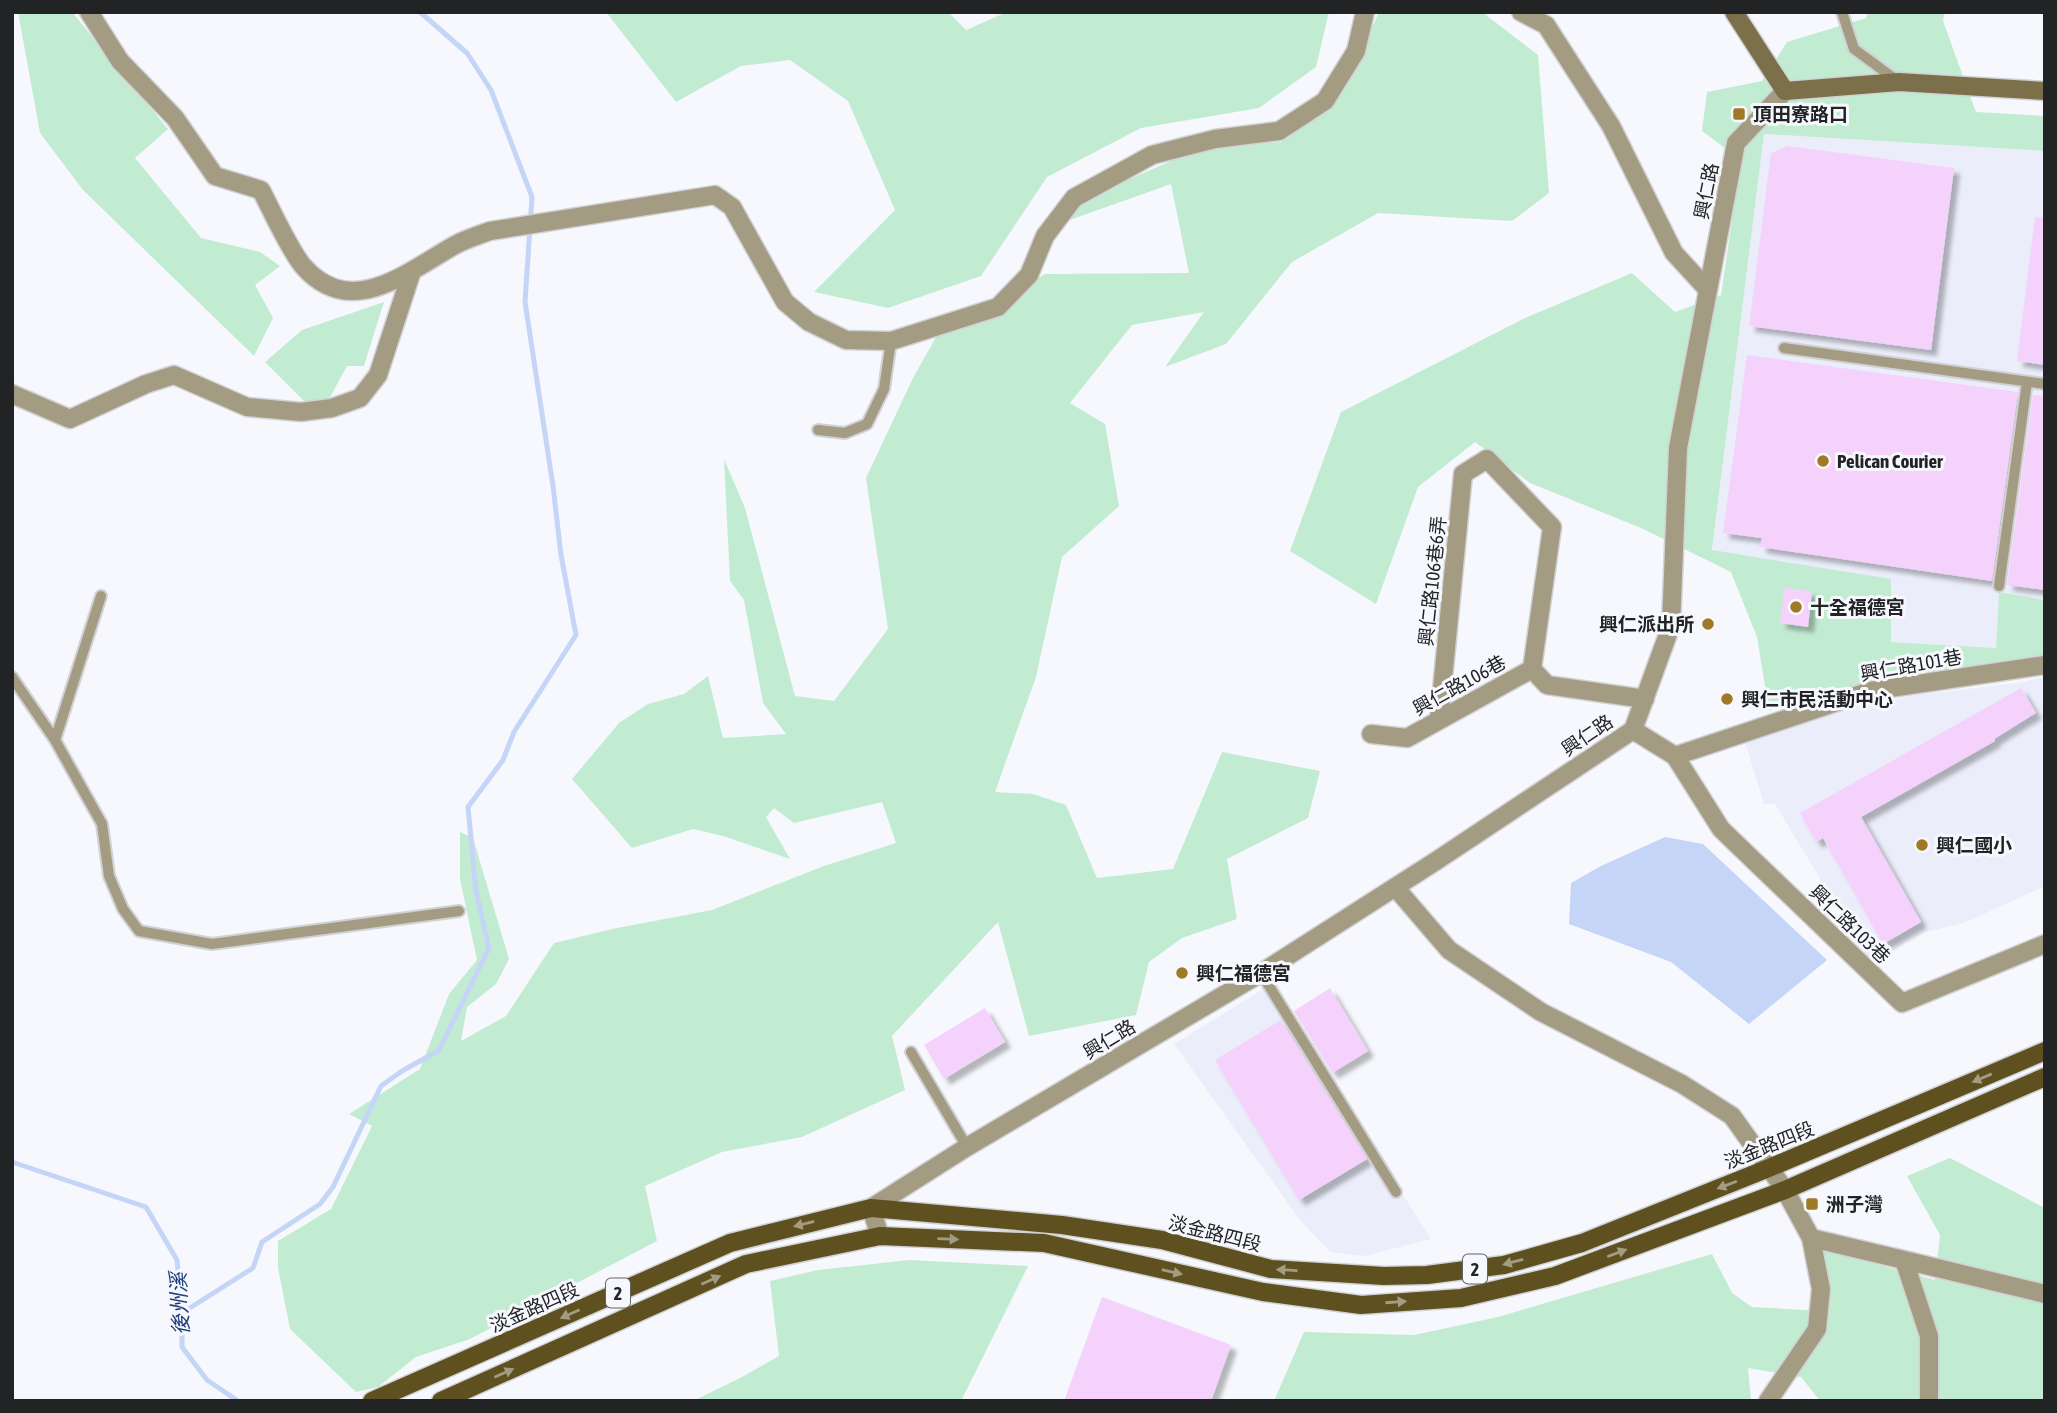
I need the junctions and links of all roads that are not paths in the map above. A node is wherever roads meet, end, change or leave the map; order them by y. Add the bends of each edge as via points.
1 (89, 12) edge
2 (1365, 12) edge
3 (1521, 12) edge
4 (1734, 12) edge
5 (1842, 12) edge
6 (1899, 82) junction
7 (1785, 91) junction
8 (2045, 91) edge
9 (412, 271) junction
10 (1708, 290) junction
11 (891, 341) junction
12 (1784, 348) dead end
13 (2027, 382) junction
14 (2045, 384) edge
15 (12, 394) edge
16 (818, 430) dead end
17 (1999, 586) dead end
18 (101, 596) dead end
19 (2045, 665) edge
20 (1532, 669) junction
21 (12, 677) edge
22 (1645, 698) junction
23 (1439, 720) junction
24 (1633, 730) junction
25 (1371, 734) dead end
26 (55, 740) junction
27 (1675, 756) junction
28 (1395, 887) junction
29 (459, 911) dead end
30 (2045, 944) edge
31 (1261, 973) junction
32 (2045, 1051) edge
33 (911, 1052) dead end
34 (2045, 1077) edge
35 (967, 1147) junction
36 (1769, 1168) junction
37 (1784, 1189) junction
38 (1396, 1192) dead end
39 (871, 1208) junction
40 (880, 1236) junction
41 (1811, 1238) junction
42 (1904, 1260) junction
43 (2045, 1294) edge
44 (372, 1401) edge
45 (441, 1401) edge
46 (1768, 1401) edge
47 (1929, 1401) edge

1 - 9 street via 120,61 175,118 215,176 261,190 302,264 325,286 362,292
2 - 11 street via 1356,51 1325,101 1279,131 1215,139 1152,155 1130,167 1074,198 1045,236 1029,275 998,307
3 - 10 street via 1546,25 1611,126 1674,253
4 - 7 street
5 - 6 lane via 1854,49
6 - 7 street
6 - 8 street
7 - 10 street, 興仁路 via 1736,143
9 - 11 street via 458,243 490,231 715,195 732,207 785,302 801,316 846,340
9 - 15 street via 378,375 360,397 332,408 301,412 247,408 174,376 71,419
10 - 22 street, 興仁路 via 1678,447 1671,626
11 - 16 lane via 884,389 867,424 845,433
12 - 13 lane
13 - 14 lane
13 - 17 lane
18 - 26 lane
19 - 27 street, 興仁路101巷 via 1870,691
20 - 22 street, 興仁路106巷 via 1547,685
20 - 23 street, 興仁路106巷
20 - 23 street, 興仁路106巷6弄 via 1552,527 1487,459 1463,474
21 - 26 lane
22 - 24 street, 興仁路
23 - 25 street, 興仁路106巷 via 1407,738
24 - 27 street
24 - 28 street, 興仁路
26 - 29 lane via 102,824 109,876 123,909 139,931 212,944
27 - 30 street, 興仁路103巷 via 1721,829 1902,1003
28 - 31 street, 興仁路
28 - 36 street via 1450,950 1541,1012 1682,1084 1732,1116
31 - 35 street, 興仁路
31 - 38 lane
32 -> 36 main road, 淡金路四段 / 2
33 - 35 lane
34 - 37 main road, 2
35 - 39 street, 興仁路
36 - 37 street
36 -> 39 main road, 淡金路四段 / 2 via 1582,1243 1504,1265 1427,1275 1271,1269 1162,1240 1062,1225
40 -> 37 main road, 2 via 1044,1243 1263,1292 1361,1305 1461,1298 1555,1276
37 - 41 street
39 - 40 street
39 -> 44 main road, 淡金路四段 / 2 via 730,1243
45 -> 40 main road, 2 via 746,1264
41 - 42 street
41 - 46 street via 1821,1289 1817,1329
42 - 43 street
42 - 47 street via 1929,1336

